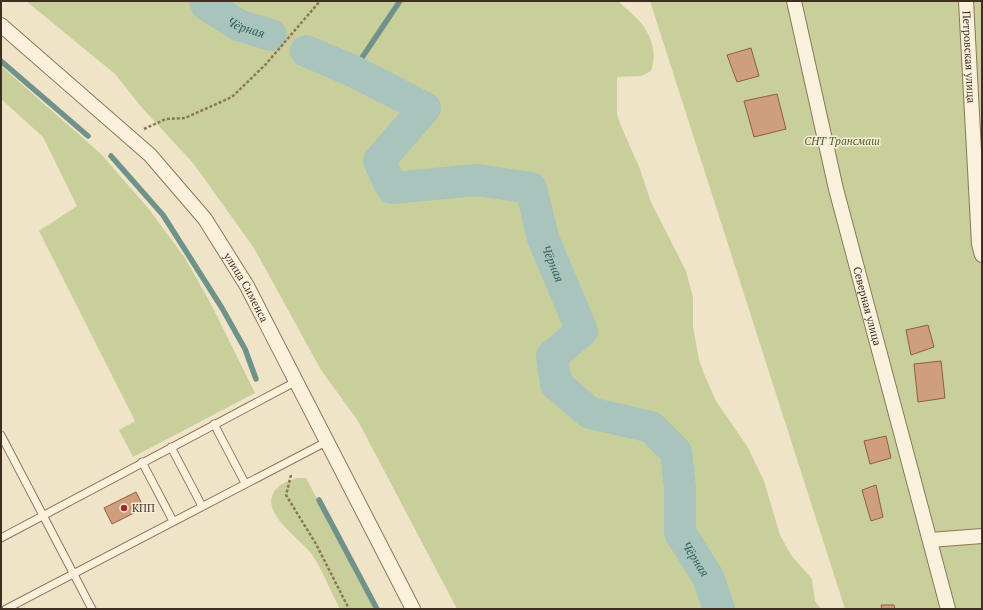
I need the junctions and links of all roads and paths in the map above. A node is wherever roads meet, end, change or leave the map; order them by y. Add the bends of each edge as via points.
1 (320, 1) edge
2 (794, 1) edge
3 (966, 1) edge
4 (1, 25) edge
5 (131, 138) junction
6 (982, 255) edge
7 (296, 382) junction
8 (214, 424) junction
9 (1, 435) edge
10 (326, 442) junction
11 (171, 447) junction
12 (142, 462) junction
13 (293, 468) dead end
14 (245, 483) junction
15 (202, 506) junction
16 (43, 515) junction
17 (173, 521) junction
18 (982, 536) edge
19 (1, 538) edge
20 (930, 540) junction
21 (74, 573) junction
22 (6, 609) edge
23 (92, 609) edge
24 (349, 609) edge
25 (413, 609) edge
26 (948, 609) edge

1 - 5 path via 266,64 232,97 185,118 166,119 148,125
2 - 20 street, Северная улица via 836,189
3 - 6 street, Петровская улица
4 - 5 street, улица Сименса
5 - 7 street, улица Сименса via 150,155 205,220 247,286
7 - 8 lane
7 - 10 street, улица Сименса
8 - 11 lane
8 - 14 lane
9 - 16 lane
10 - 14 lane
10 - 25 street, улица Сименса
11 - 12 lane
11 - 15 lane
12 - 16 lane
12 - 17 lane
13 - 24 path via 286,495 316,544
14 - 15 lane
15 - 17 lane
16 - 19 lane
16 - 21 lane
17 - 21 lane
18 - 20 street
20 - 26 street, Северная улица
21 - 22 lane
21 - 23 lane

